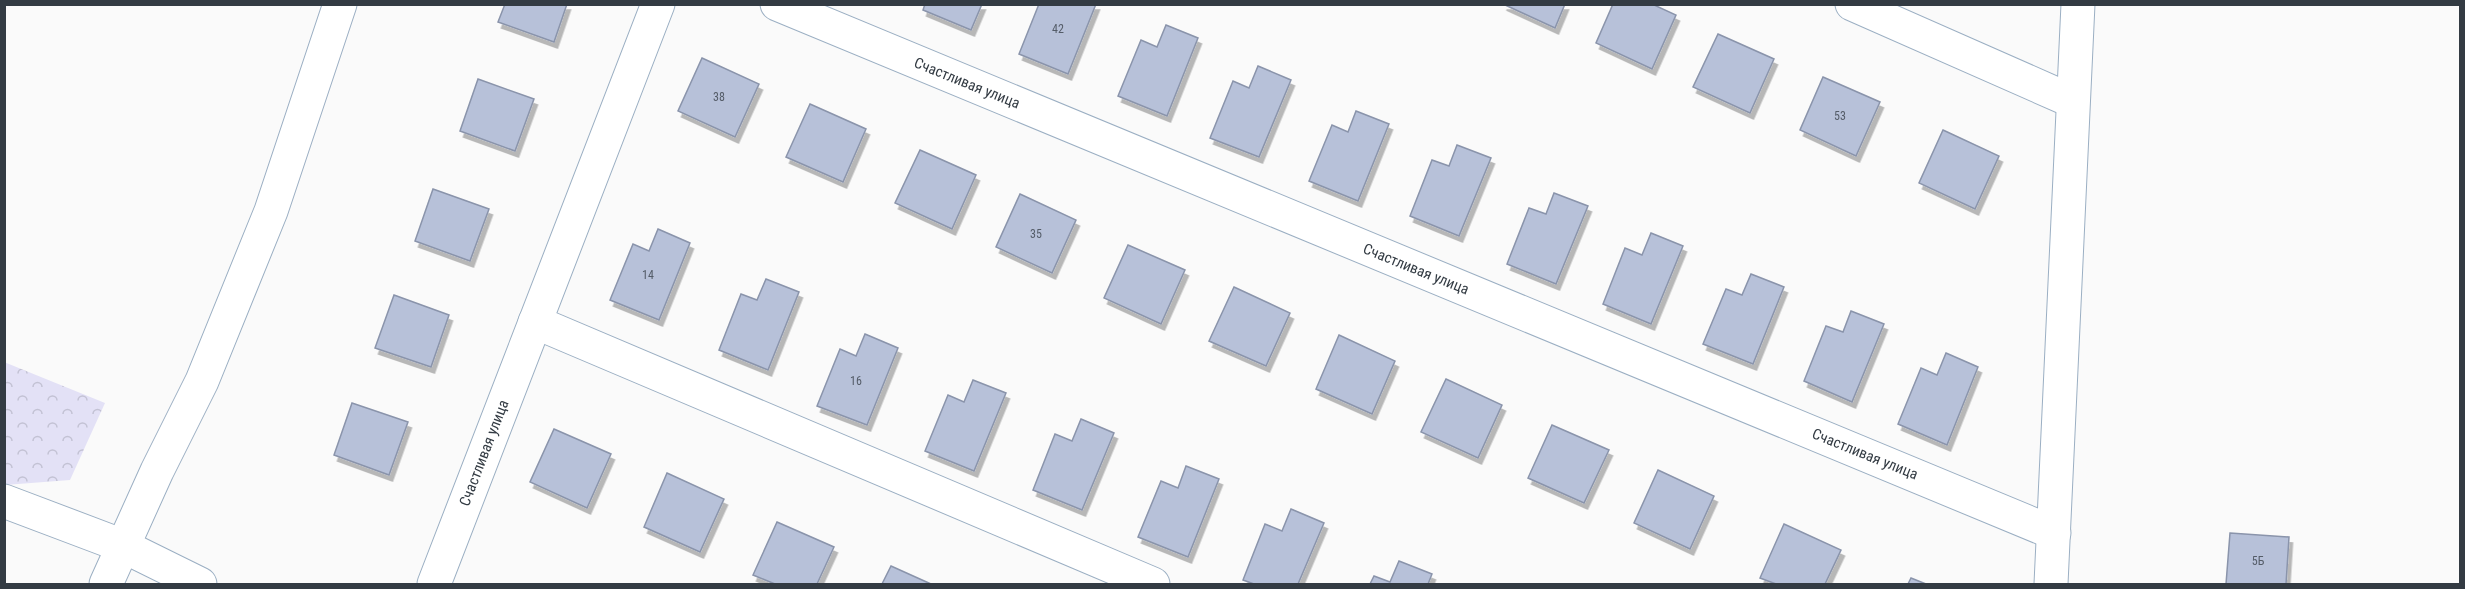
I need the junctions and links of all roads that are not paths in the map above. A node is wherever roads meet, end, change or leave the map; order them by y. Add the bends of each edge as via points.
1 (340, 4) edge
2 (658, 4) edge
3 (777, 4) edge
4 (1852, 4) edge
5 (2078, 4) edge
6 (2072, 101) junction
7 (535, 322) junction
8 (4, 501) edge
9 (2054, 532) junction
10 (123, 546) junction
11 (106, 585) edge
12 (200, 585) edge
13 (434, 585) edge
14 (1153, 585) edge
15 (2051, 585) edge

1 - 10 street via 271,211 202,381
2 - 7 street, Счастливая улица
3 - 9 street, Счастливая улица
4 - 6 street
5 - 6 street
6 - 9 street
7 - 13 street, Счастливая улица
7 - 14 street
8 - 10 street
9 - 15 street
10 - 11 street
10 - 12 street

